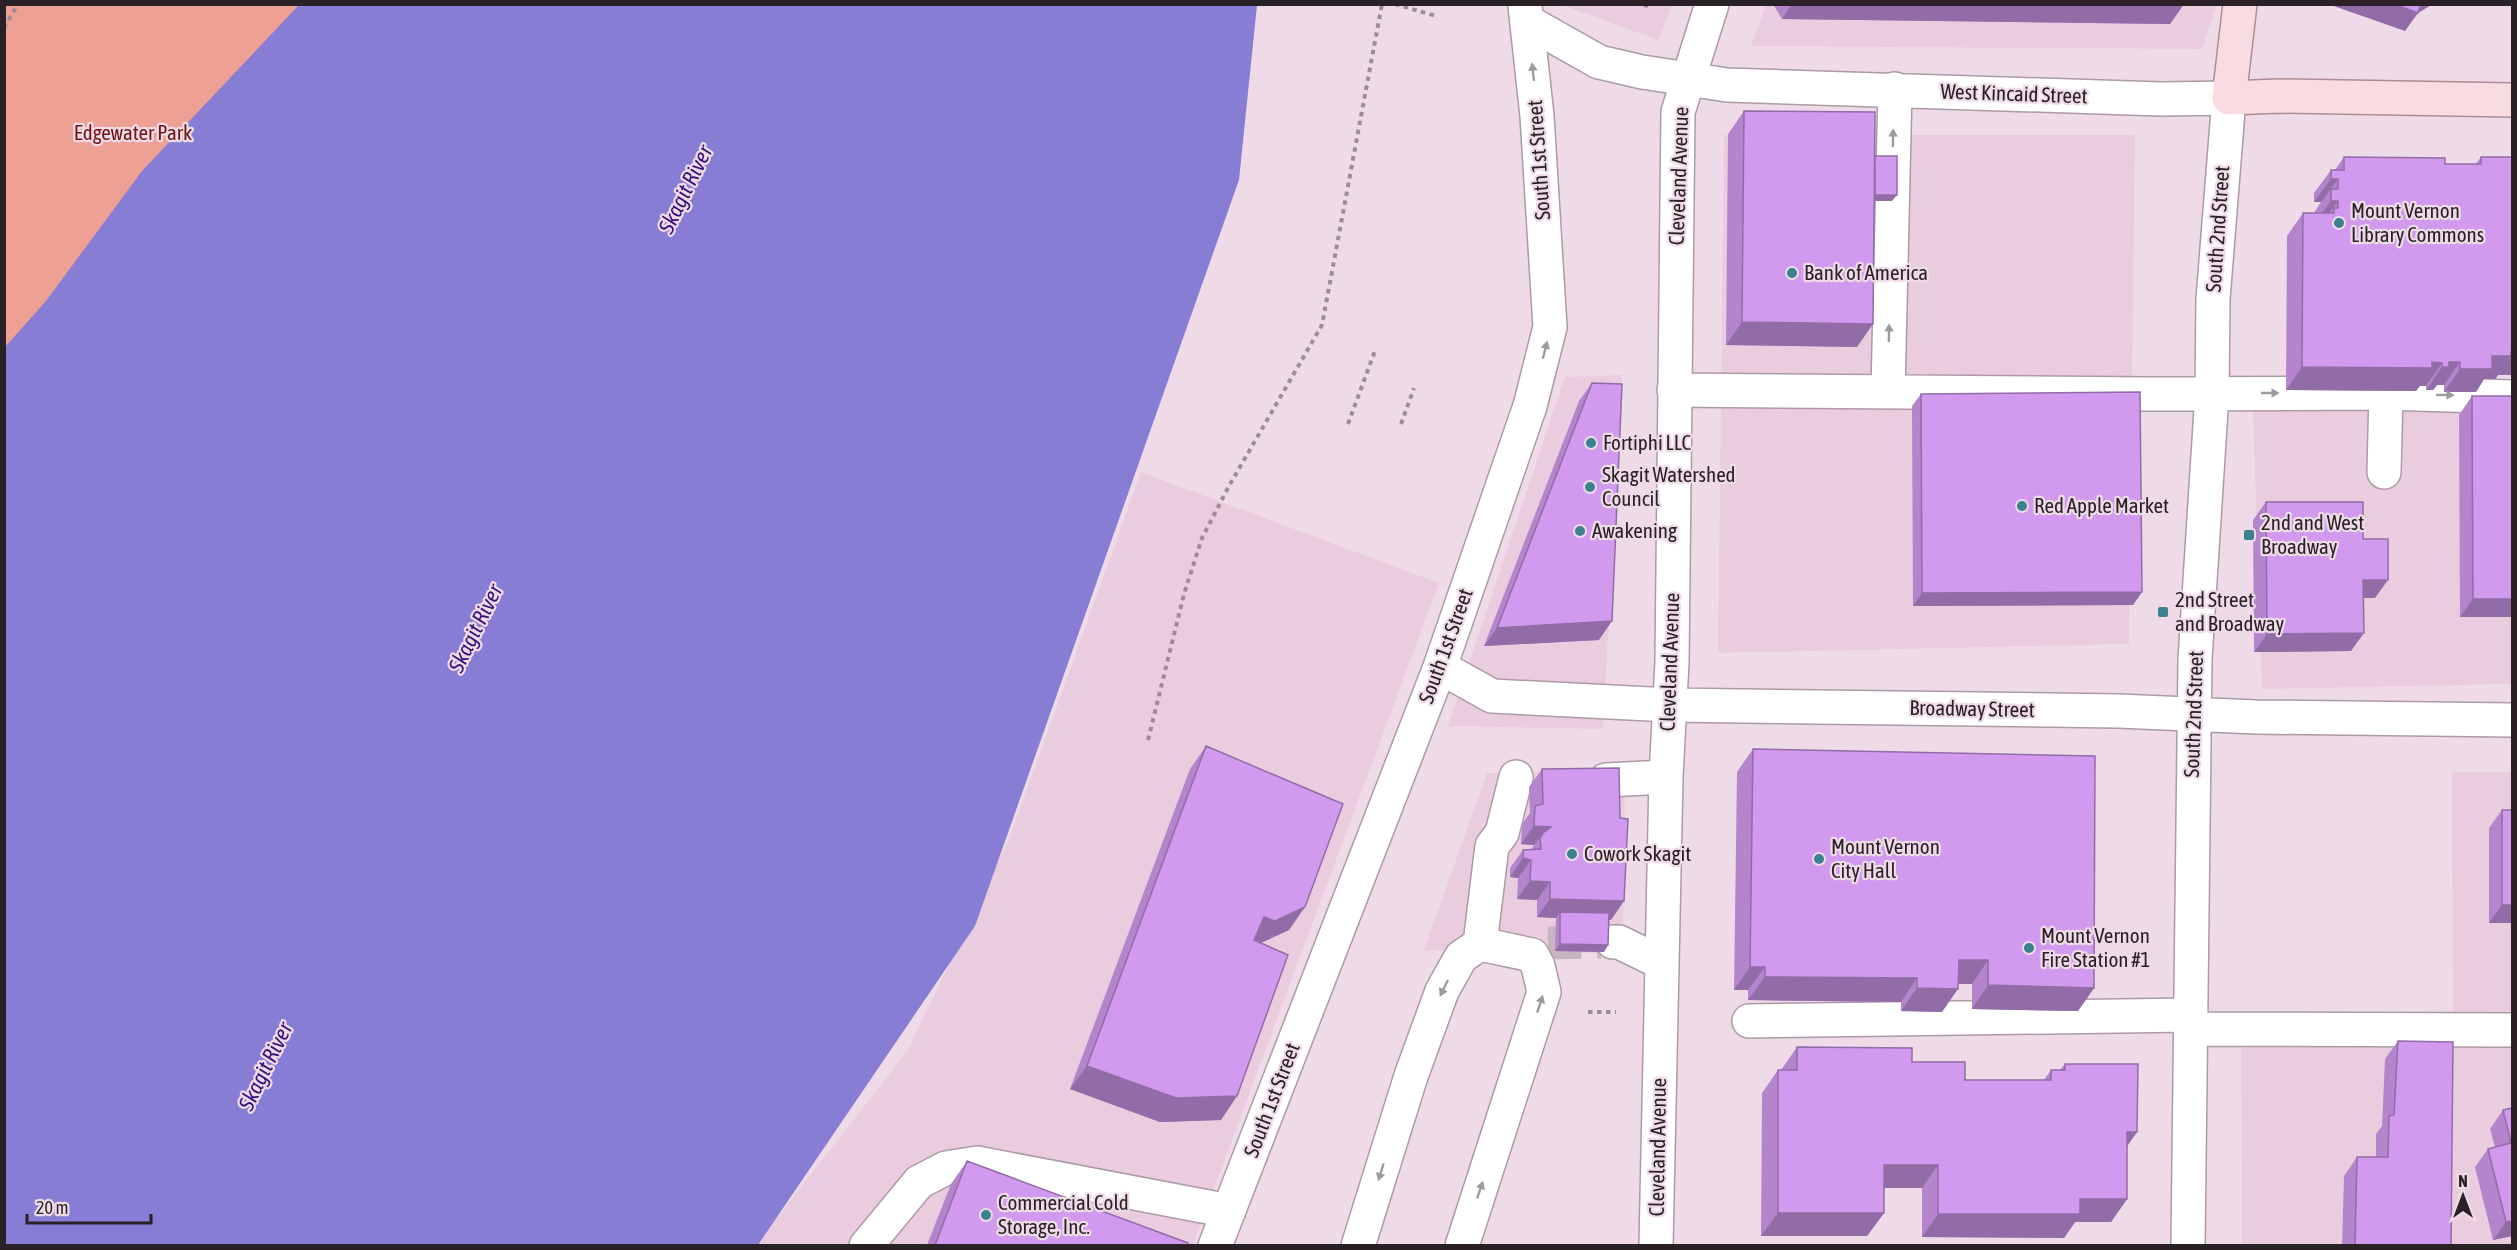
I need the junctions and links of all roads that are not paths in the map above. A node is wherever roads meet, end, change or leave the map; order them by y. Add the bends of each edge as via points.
1 (1712, 4) edge
2 (2240, 4) edge
3 (1526, 13) edge
4 (1688, 79) junction
5 (1895, 89) junction
6 (2229, 98) junction
7 (2512, 100) edge
8 (1674, 390) junction
9 (1888, 392) junction
10 (2386, 393) junction
11 (2212, 394) junction
12 (2512, 397) edge
13 (2384, 472) dead end
14 (1440, 667) junction
15 (1670, 705) junction
16 (2193, 714) junction
17 (2512, 720) edge
18 (1516, 777) dead end
19 (1666, 777) junction
20 (1606, 780) edge
21 (1612, 942) tunnel mouth
22 (1480, 944) junction
23 (1662, 963) junction
24 (1749, 1021) dead end
25 (2190, 1022) junction
26 (2512, 1030) edge
27 (1229, 1211) junction
28 (866, 1245) edge
29 (1215, 1245) edge
30 (1358, 1245) edge
31 (1462, 1245) edge
32 (1656, 1245) edge
33 (2187, 1245) edge

1 - 4 street
2 - 6 main road, South 2nd Street
3 - 4 street, West Kincaid Street via 1599,62
14 -> 3 street, South 1st Street via 1530,406 1550,327 1537,116
4 - 5 street, West Kincaid Street via 1727,85
4 - 8 street, Cleveland Avenue via 1678,112
5 - 6 street, West Kincaid Street
9 -> 5 street
6 - 7 main road, West Kincaid Street
6 - 11 street, South 2nd Street via 2213,299
8 - 9 street
8 - 15 street, Cleveland Avenue
9 - 11 street
11 -> 10 street
10 -> 12 street
10 - 13 street
11 - 16 street, South 2nd Street
14 - 15 street, Broadway Street via 1492,696
14 - 27 street, South 1st Street
15 - 16 street, Broadway Street
15 - 19 street, Cleveland Avenue
16 - 17 street, Broadway Street
16 - 25 street, South 2nd Street
18 - 22 street via 1502,833 1492,846
19 - 20 street
19 - 23 street, Cleveland Avenue
21 - 23 street
22 -> 30 street via 1461,957 1442,991
31 -> 22 street via 1544,992 1538,966 1540,949
23 - 32 street, Cleveland Avenue
24 - 25 street
25 - 26 street
25 - 33 street, South 2nd Street
27 - 28 street via 977,1163 946,1168 919,1182
27 - 29 street, South 1st Street

